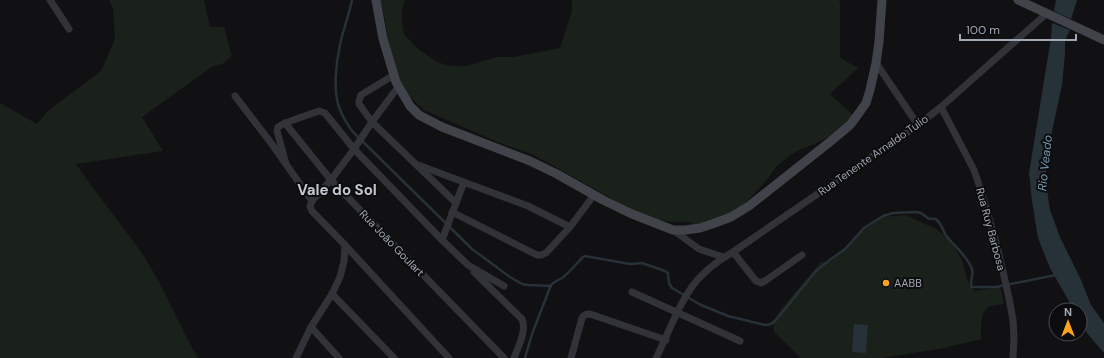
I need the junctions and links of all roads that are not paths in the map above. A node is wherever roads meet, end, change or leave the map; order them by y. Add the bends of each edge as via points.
1 (50, 0) edge
2 (376, 0) edge
3 (882, 0) edge
4 (1018, 0) edge
5 (1049, 15) junction
6 (69, 29) dead end
7 (1104, 40) edge
8 (876, 64) junction
9 (394, 75) junction
10 (398, 87) junction
11 (235, 96) dead end
12 (941, 107) junction
13 (285, 122) junction
14 (372, 122) junction
15 (918, 125) junction
16 (356, 146) junction
17 (286, 164) junction
18 (414, 164) junction
19 (331, 180) junction
20 (464, 182) junction
21 (594, 195) junction
22 (312, 201) junction
23 (456, 203) junction
24 (452, 212) junction
25 (570, 227) junction
26 (673, 230) junction
27 (442, 240) junction
28 (345, 245) junction
29 (733, 252) junction
30 (802, 255) dead end
31 (724, 257) junction
32 (468, 265) junction
33 (504, 286) dead end
34 (632, 292) dead end
35 (332, 294) junction
36 (678, 312) junction
37 (311, 327) junction
38 (666, 340) junction
39 (740, 341) dead end
40 (296, 358) edge
41 (339, 358) edge
42 (394, 358) edge
43 (449, 358) edge
44 (504, 358) edge
45 (514, 358) edge
46 (571, 358) edge
47 (656, 358) edge
48 (1013, 358) edge

1 - 6 street
2 - 9 street via 383,39
3 - 8 street
4 - 5 street
5 - 7 street
5 - 12 street, Rua Tenente Arnaldo Tulio
8 - 15 street
8 - 26 street via 866,103 850,125 831,141 749,206 731,217 700,228
9 - 10 street
9 - 14 street via 359,98 359,104
10 - 14 street
10 - 21 street via 419,115 442,127 530,161
11 - 17 street
12 - 15 street, Rua Tenente Arnaldo Tulio
12 - 48 street, Rua Ruy Barbosa via 979,183 1005,279 1013,320
13 - 16 street via 319,111 325,113
13 - 17 street via 278,127 277,132
13 - 19 street, Rua João Goulart
14 - 16 street
14 - 18 street
15 - 29 street, Rua Tenente Arnaldo Tulio
16 - 19 street
16 - 27 street
17 - 22 street
18 - 20 street
18 - 23 street
19 - 22 street
19 - 44 street, Rua João Goulart
20 - 23 street
20 - 25 street via 528,206
21 - 25 street
21 - 26 street
22 - 28 street via 312,211
23 - 24 street
24 - 25 street via 537,255 546,253
24 - 27 street
26 - 31 street via 699,249
27 - 32 street
28 - 35 street via 342,270
28 - 43 street
29 - 30 street via 756,281 761,283
29 - 31 street, Rua Tenente Arnaldo Tulio
31 - 36 street, Rua Tenente Arnaldo Tulio via 693,285
32 - 33 street
32 - 45 street via 522,320 523,331
34 - 36 street
35 - 37 street
35 - 42 street
36 - 38 street, Rua Tenente Arnaldo Tulio
36 - 39 street
37 - 40 street
37 - 41 street
38 - 46 street via 587,314 582,318
38 - 47 street, Rua Tenente Arnaldo Tulio

